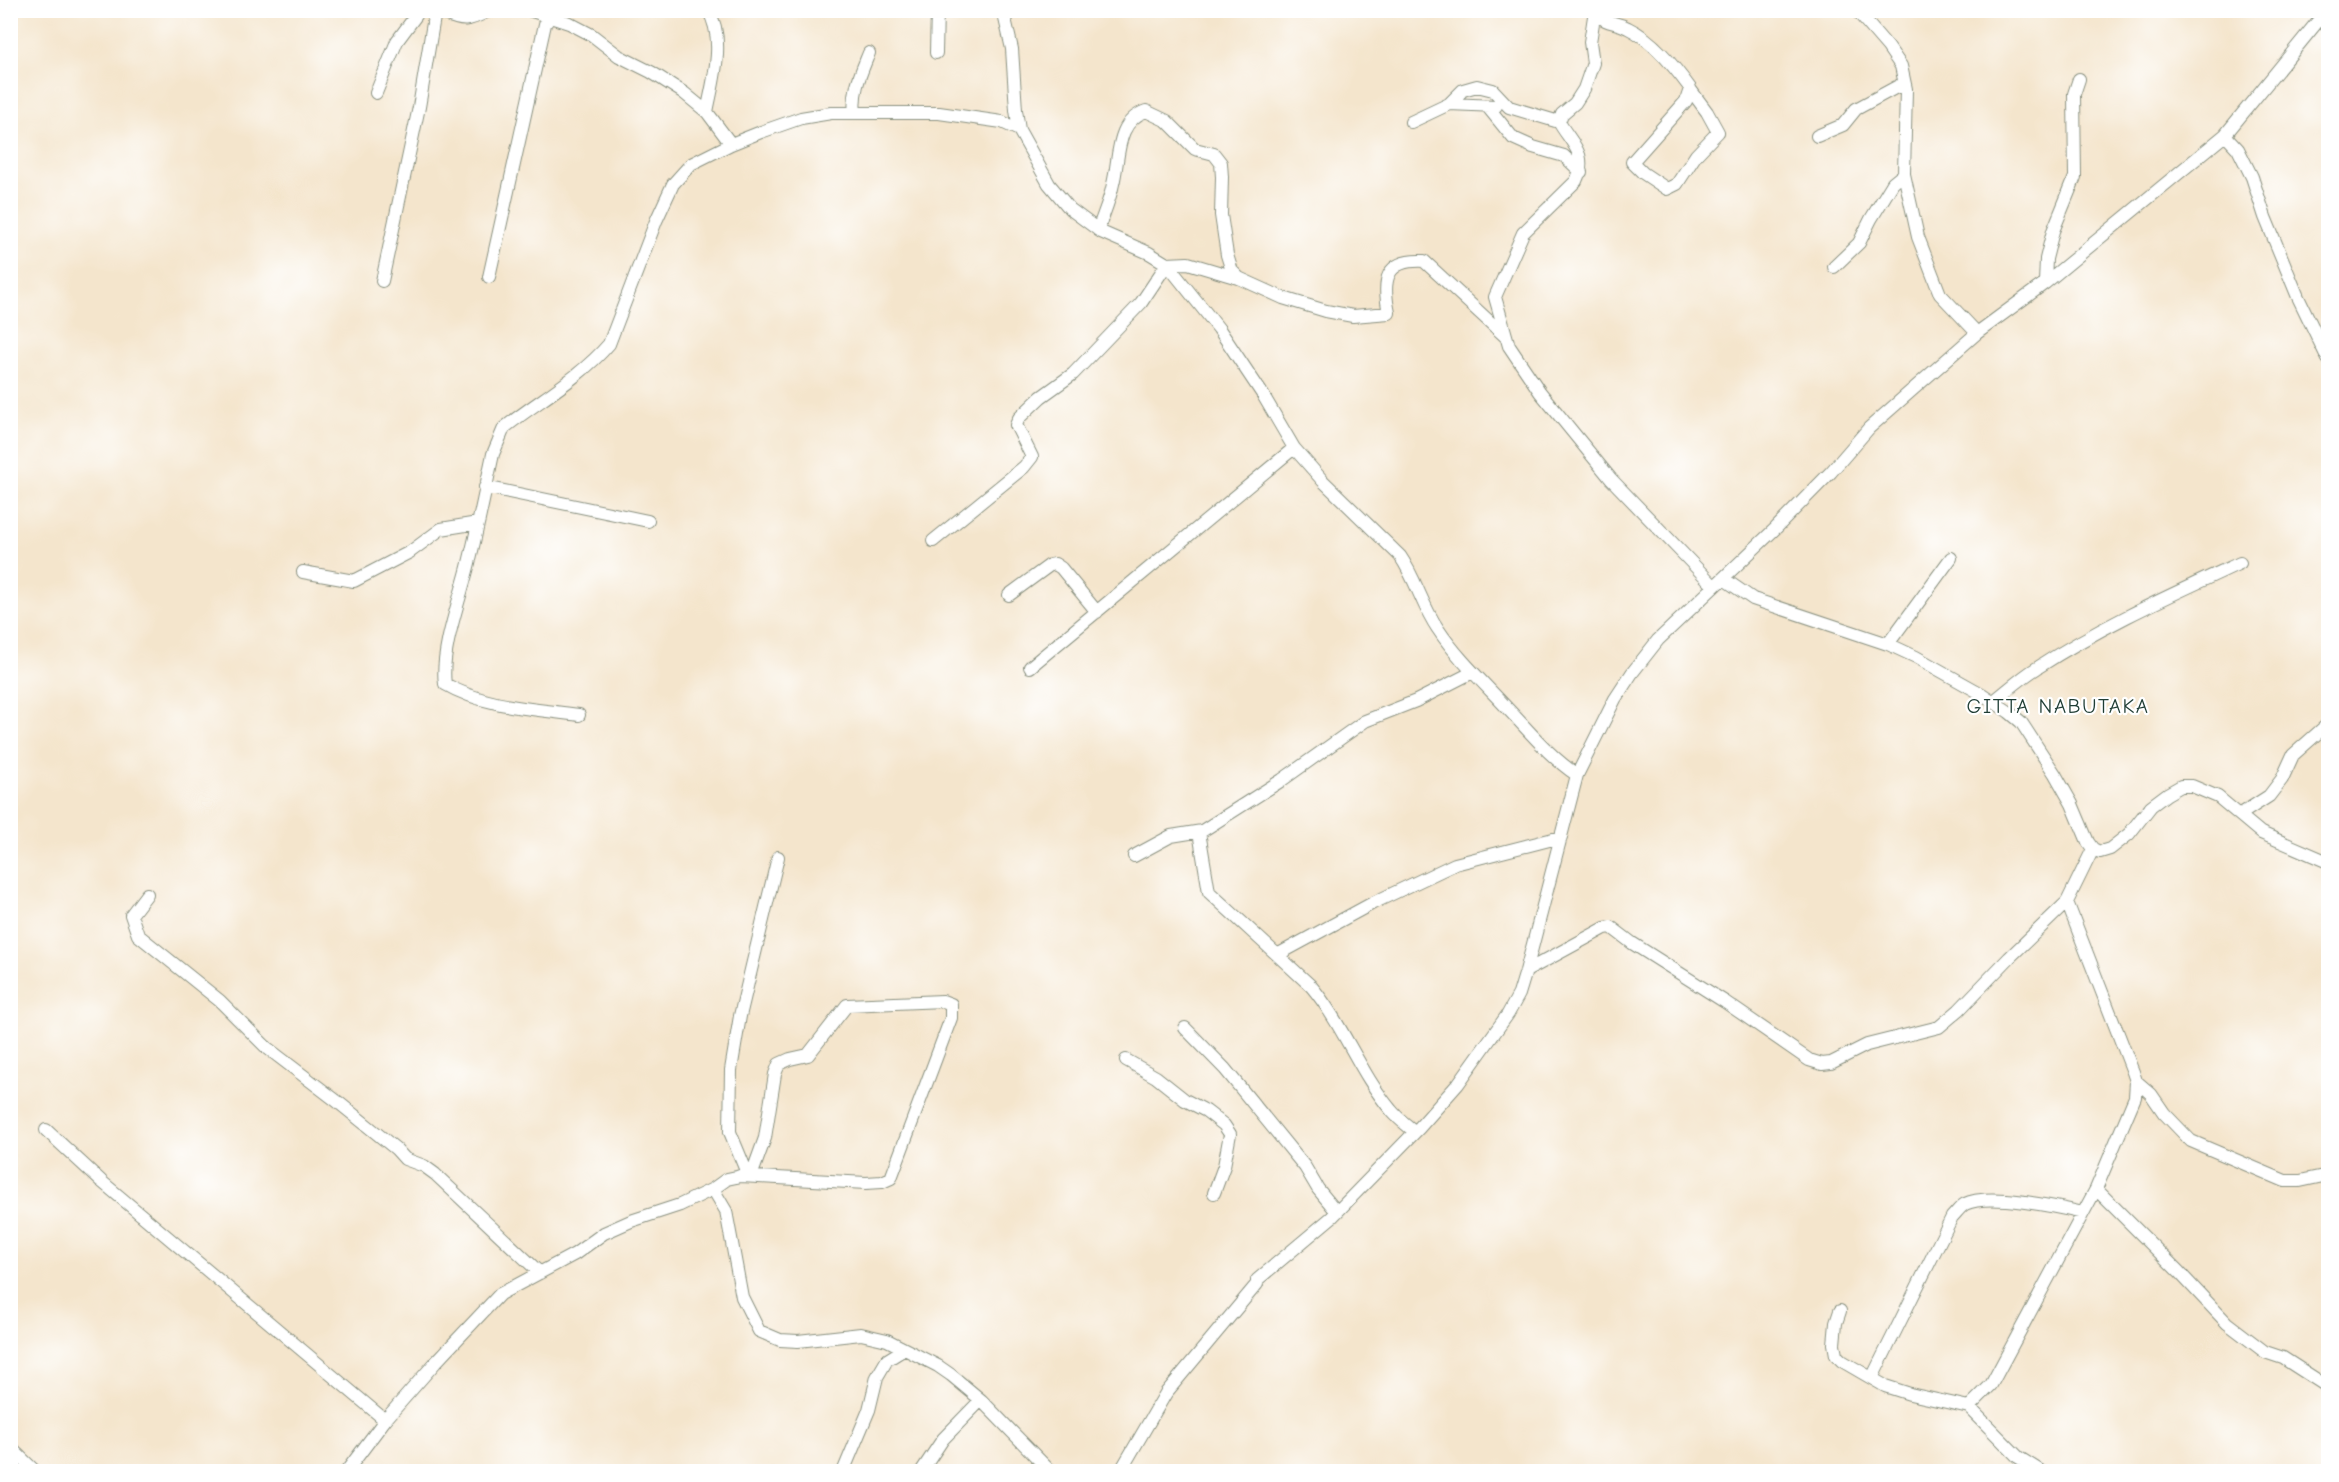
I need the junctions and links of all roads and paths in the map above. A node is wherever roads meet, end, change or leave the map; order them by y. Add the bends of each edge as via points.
1 (420, 10) edge
2 (490, 10) edge
3 (530, 10) edge
4 (563, 10) edge
5 (708, 10) edge
6 (937, 10) edge
7 (1003, 10) edge
8 (1856, 10) edge
9 (2327, 10) edge
10 (435, 11) edge
11 (1595, 11) edge
12 (549, 16) junction
13 (869, 53) dead end
14 (936, 53) dead end
15 (2079, 79) dead end
16 (1904, 83) junction
17 (1690, 89) junction
18 (376, 93) dead end
19 (1449, 104) junction
20 (1487, 106) junction
21 (1509, 107) junction
22 (1016, 110) junction
23 (707, 112) junction
24 (855, 113) junction
25 (1002, 122) junction
26 (1411, 122) dead end
27 (1558, 122) junction
28 (1019, 130) junction
29 (2225, 135) junction
30 (1817, 136) dead end
31 (731, 144) junction
32 (1581, 172) junction
33 (1904, 174) junction
34 (1098, 230) junction
35 (1167, 264) junction
36 (1834, 267) dead end
37 (489, 276) dead end
38 (1239, 278) junction
39 (382, 281) dead end
40 (2046, 283) junction
41 (1494, 297) junction
42 (1479, 312) junction
43 (1977, 333) junction
44 (1506, 337) junction
45 (2328, 359) edge
46 (1294, 448) junction
47 (485, 487) junction
48 (648, 521) dead end
49 (478, 523) junction
50 (933, 541) dead end
51 (1951, 558) dead end
52 (2240, 563) dead end
53 (303, 572) dead end
54 (1719, 583) junction
55 (1009, 596) dead end
56 (1097, 612) junction
57 (1888, 644) junction
58 (1030, 667) dead end
59 (1473, 672) junction
60 (1994, 701) junction
61 (579, 715) dead end
62 (2328, 724) edge
63 (1577, 775) junction
64 (2241, 814) junction
65 (1199, 832) junction
66 (1561, 837) junction
67 (2093, 849) junction
68 (1134, 856) dead end
69 (778, 857) dead end
70 (2328, 862) edge
71 (147, 894) dead end
72 (2067, 902) junction
73 (1277, 955) junction
74 (1526, 971) junction
75 (1185, 1028) dead end
76 (1126, 1060) dead end
77 (2136, 1081) junction
78 (46, 1130) dead end
79 (1415, 1132) junction
80 (742, 1175) junction
81 (2328, 1175) edge
82 (713, 1189) junction
83 (2096, 1189) junction
84 (1214, 1194) dead end
85 (1337, 1212) junction
86 (2083, 1212) junction
87 (540, 1273) junction
88 (1840, 1311) dead end
89 (903, 1350) junction
90 (1872, 1378) junction
91 (2328, 1387) edge
92 (981, 1400) junction
93 (1969, 1407) junction
94 (385, 1420) junction
95 (10, 1447) edge
96 (36, 1472) edge
97 (346, 1472) edge
98 (843, 1472) edge
99 (921, 1472) edge
100 (1052, 1472) edge
101 (1120, 1472) edge
102 (2042, 1472) edge

1 - 18 street via 397,41
2 - 10 street via 472,20
3 - 12 street
4 - 12 street
5 - 23 street via 716,28 716,71
6 - 14 street
7 - 22 street via 1012,49
8 - 16 street via 1901,66
9 - 29 street
10 - 39 street
11 - 17 street via 1604,22 1627,27 1647,40
11 - 27 street via 1590,42 1593,63 1584,89
12 - 23 street via 592,35
12 - 37 street
13 - 24 street via 853,100
15 - 40 street via 2074,94 2075,177 2053,231 2046,259
16 - 30 street via 1856,109 1843,125
16 - 33 street
17 - 17 street via 1686,101 1632,162 1667,189 1677,184 1696,155 1718,132
19 - 20 street
19 - 21 street via 1463,90 1477,86 1493,90
19 - 26 street
20 - 21 street
20 - 32 street via 1513,138 1564,156
21 - 27 street
22 - 25 street
22 - 28 street
23 - 31 street
24 - 25 street via 939,113
24 - 31 street via 801,118
25 - 28 street
27 - 32 street via 1577,147
28 - 34 street via 1049,184 1070,209
29 - 40 street
29 - 45 street via 2238,149 2252,177 2298,297
31 - 47 street via 691,164 673,184 609,344 571,379 504,428 492,454
32 - 41 street via 1523,233
33 - 36 street via 1893,183 1859,243
33 - 43 street via 1918,237 1940,294
34 - 35 street
34 - 38 street via 1110,197 1122,135 1128,122 1146,111 1167,121 1195,149 1214,154 1221,163 1221,215 1227,255
35 - 38 street via 1188,263
35 - 46 street via 1219,329
35 - 50 street via 1141,303 1073,374 1019,418 1016,425 1032,457 1024,467
38 - 42 street via 1304,305 1353,316 1373,316 1389,313 1385,292 1391,270 1399,263 1424,261
40 - 43 street
41 - 42 street
41 - 44 street
42 - 44 street
43 - 54 street via 1869,428 1831,472
44 - 54 street via 1540,392 1593,459 1643,515
46 - 56 street
46 - 59 street via 1400,556 1437,628
47 - 48 street
47 - 49 street
49 - 53 street via 441,529 410,552 354,580
49 - 61 street via 452,630 445,684 463,695
51 - 57 street
52 - 60 street via 2059,654
54 - 57 street via 1753,599
54 - 63 street via 1658,639 1632,673
55 - 56 street via 1055,564
56 - 58 street
57 - 60 street
59 - 63 street via 1559,763
59 - 65 street via 1365,721
60 - 67 street via 2021,722 2033,739 2072,804
62 - 64 street via 2293,755 2283,779 2269,796
63 - 66 street
64 - 67 street via 2205,790 2181,786 2151,806 2129,834 2110,849
64 - 70 street via 2261,833
65 - 68 street via 1171,836
65 - 73 street via 1209,892
66 - 73 street via 1455,864
66 - 74 street
67 - 72 street
69 - 80 street via 731,1070 730,1132
71 - 87 street via 131,915 138,935 220,1001 266,1047 405,1159 435,1174
72 - 74 street via 1939,1027 1867,1045 1831,1063 1809,1060 1611,927
72 - 77 street
73 - 79 street via 1326,1003 1373,1087 1393,1113
74 - 79 street via 1519,994 1495,1035
75 - 85 street via 1225,1069
76 - 84 street via 1224,1125 1230,1134
77 - 81 street via 2191,1140 2285,1181
77 - 83 street via 2135,1097
78 - 94 street via 101,1181
79 - 85 street
80 - 80 street via 866,1183 891,1178 951,1018 951,1004 942,1001 847,1005 808,1055 779,1064 765,1138 753,1171
80 - 82 street
82 - 87 street via 604,1233
82 - 89 street via 726,1211 742,1297 759,1331 780,1340 798,1341 861,1334 887,1340
83 - 86 street
83 - 91 street via 2227,1323 2265,1352 2283,1358
85 - 101 street via 1257,1280 1166,1393
86 - 90 street via 2020,1201 1965,1204 1952,1218
86 - 93 street via 1991,1385
87 - 94 street via 500,1294 486,1307
88 - 90 street via 1836,1355 1857,1372
89 - 92 street via 938,1366
89 - 98 street via 887,1360 877,1377 869,1410
90 - 93 street via 1910,1394
92 - 99 street via 943,1439
92 - 100 street
93 - 102 street via 2018,1457
94 - 97 street
95 - 96 street

